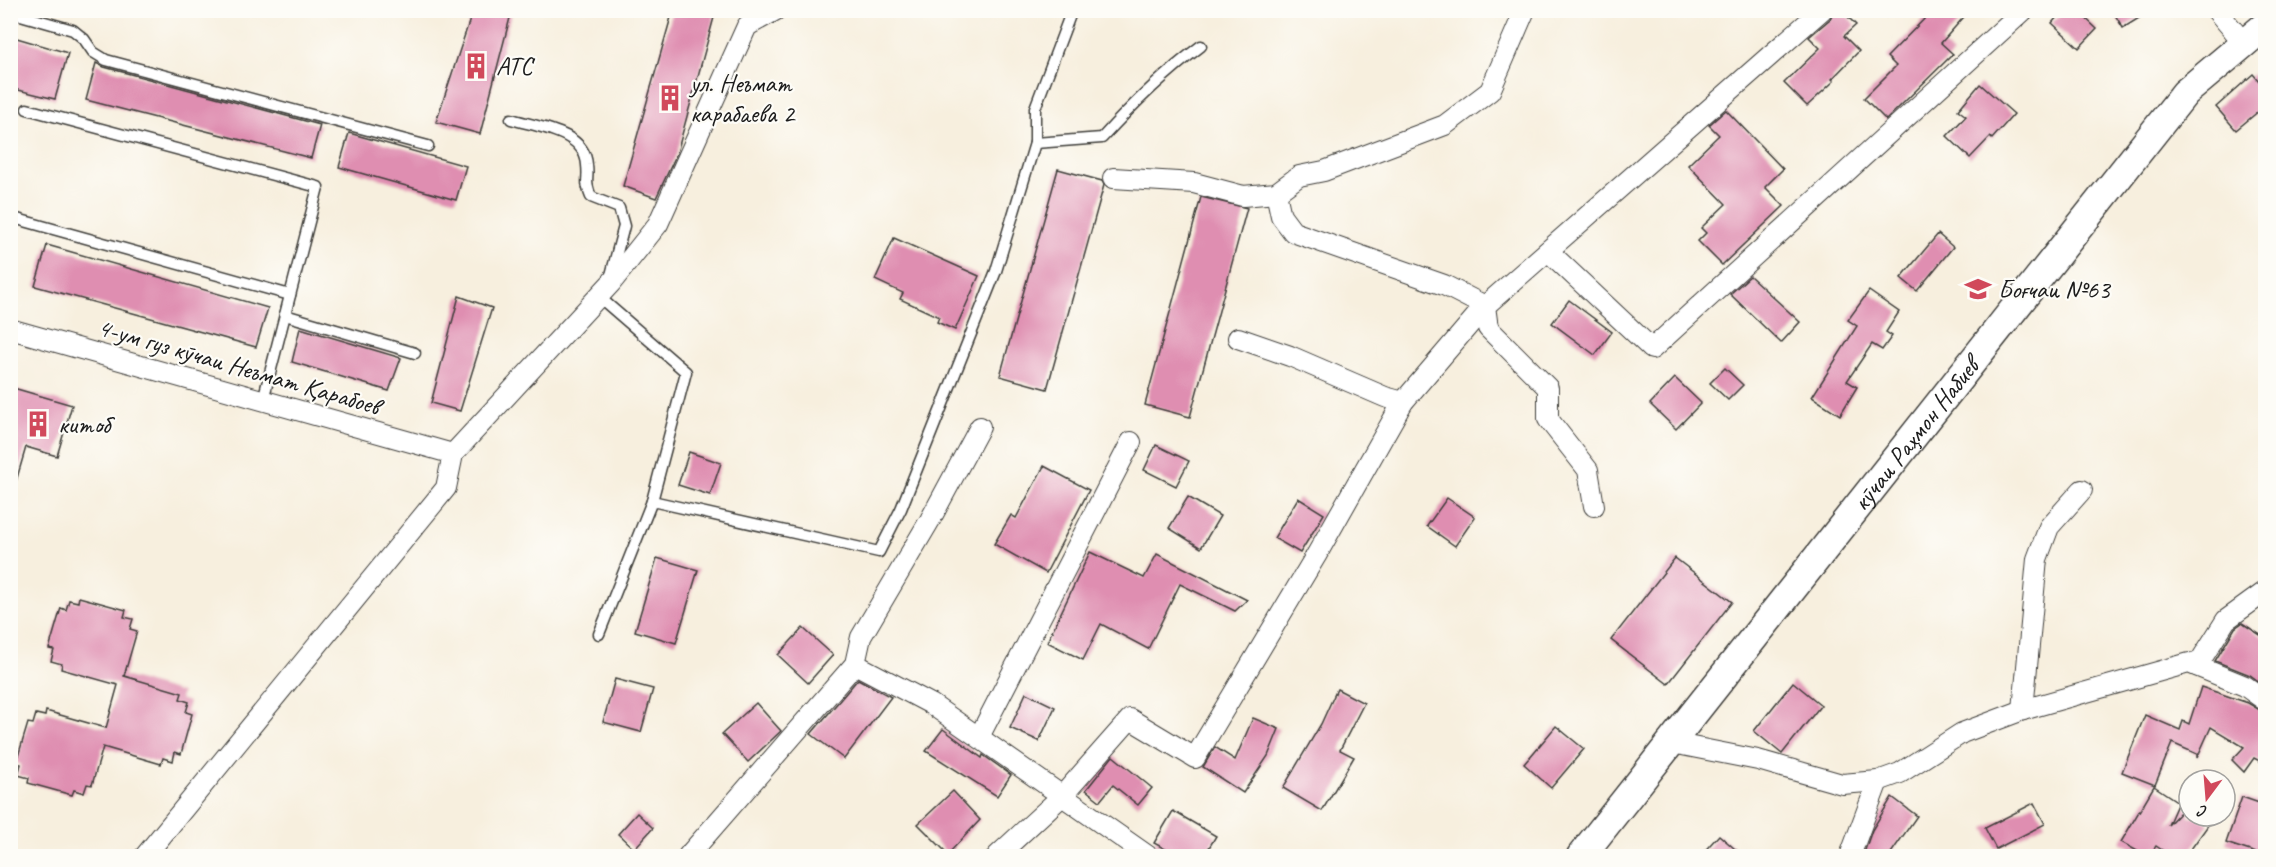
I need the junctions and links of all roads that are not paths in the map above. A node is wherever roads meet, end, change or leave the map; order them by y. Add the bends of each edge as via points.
1 (776, 10) edge
2 (1072, 10) edge
3 (1525, 10) edge
4 (1822, 10) edge
5 (2024, 10) edge
6 (2216, 10) edge
7 (10, 12) edge
8 (2255, 34) edge
9 (1201, 46) dead end
10 (27, 109) dead end
11 (511, 119) dead end
12 (1035, 143) junction
13 (429, 146) dead end
14 (1113, 178) dead end
15 (1276, 193) junction
16 (10, 217) edge
17 (1548, 251) junction
18 (605, 289) junction
19 (290, 296) junction
20 (1485, 306) junction
21 (285, 315) junction
22 (10, 329) edge
23 (1238, 338) dead end
24 (415, 352) dead end
25 (263, 400) junction
26 (1403, 402) junction
27 (980, 427) dead end
28 (1131, 442) dead end
29 (453, 454) junction
30 (2082, 490) dead end
31 (652, 501) junction
32 (1594, 506) dead end
33 (2265, 591) edge
34 (599, 634) dead end
35 (855, 664) junction
36 (2197, 666) junction
37 (2265, 701) edge
38 (2023, 710) junction
39 (979, 737) junction
40 (1672, 743) junction
41 (1878, 781) junction
42 (1063, 795) junction
43 (145, 856) edge
44 (688, 856) edge
45 (997, 856) edge
46 (1148, 856) edge
47 (1581, 856) edge
48 (1850, 856) edge

1 - 18 street via 747,26 658,225
2 - 12 lane via 1035,108
3 - 15 street via 1490,91 1445,125 1324,171 1299,176
4 - 17 street
5 - 17 street via 1652,349
6 - 8 street
7 - 13 lane via 73,30 106,60
8 - 40 street, кӯчаи Раҳмон Набиев via 2186,93
9 - 12 lane via 1132,106 1102,138
10 - 19 lane via 318,186
11 - 18 lane via 571,137 588,164 585,182 591,197 618,208 624,226
12 - 31 lane via 996,272 901,509 879,552
14 - 15 street via 1194,183 1243,196
15 - 20 street via 1281,216 1293,232 1444,285
16 - 19 lane
17 - 20 street
18 - 29 street
18 - 31 lane via 686,372
19 - 21 lane
20 - 26 street
20 - 32 street via 1488,328 1548,388 1548,419 1587,470
21 - 24 lane
21 - 25 lane
22 - 25 street, 4-ум гуз кӯчаи Неъмат Қарабоев
23 - 26 street
25 - 29 street, 4-ум гуз кӯчаи Неъмат Қарабоев
26 - 42 street via 1195,758 1130,719
27 - 35 street via 861,637
28 - 39 street
29 - 43 street via 446,488
30 - 38 street via 2049,527 2037,559
31 - 34 lane
33 - 36 street via 2226,620
35 - 39 street via 931,704
35 - 44 street
36 - 37 street via 2245,686
36 - 38 street via 2188,663
38 - 41 street via 1962,733 1900,772
39 - 42 street
40 - 41 street via 1758,760 1842,784
40 - 47 street, кӯчаи Раҳмон Набиев
41 - 48 street
42 - 45 street
42 - 46 street

